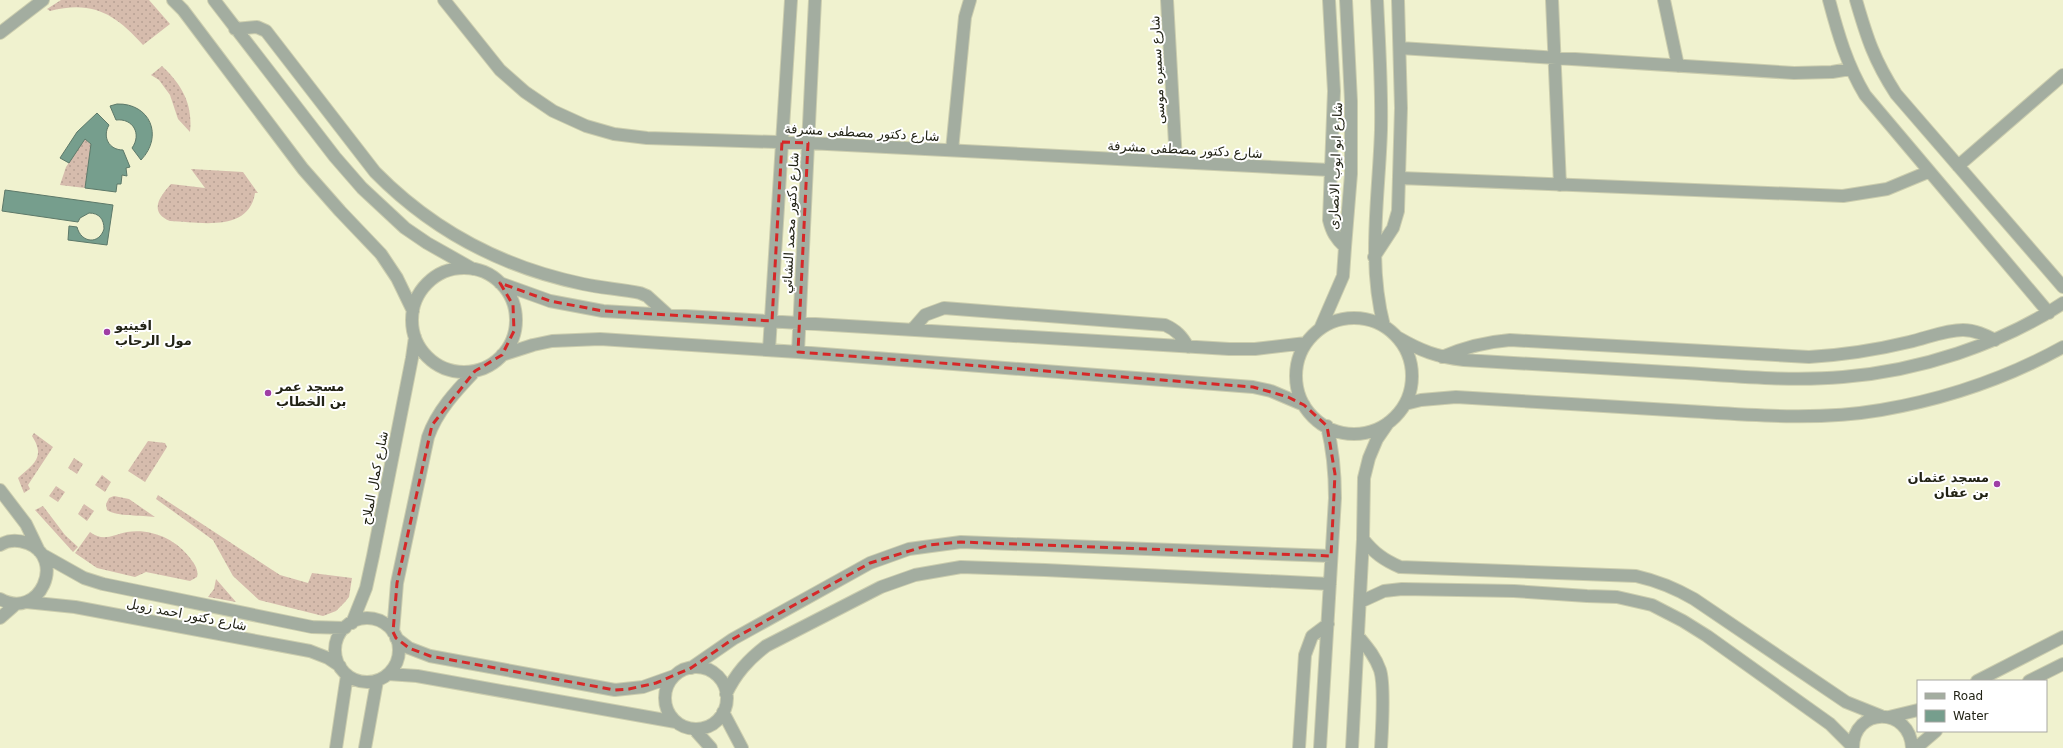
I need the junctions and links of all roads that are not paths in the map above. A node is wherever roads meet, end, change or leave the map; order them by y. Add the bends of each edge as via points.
1 (43, 0) edge
2 (173, 0) edge
3 (214, 0) edge
4 (444, 0) edge
5 (791, 0) edge
6 (815, 0) edge
7 (970, 0) edge
8 (1167, 0) edge
9 (1329, 0) edge
10 (1346, 0) edge
11 (1377, 0) edge
12 (1398, 0) edge
13 (1552, 0) edge
14 (1664, 0) edge
15 (1829, 0) edge
16 (1856, 0) edge
17 (235, 29) junction
18 (0, 33) edge
19 (1400, 48) junction
20 (1554, 58) junction
21 (1678, 66) junction
22 (1850, 69) junction
23 (2063, 74) edge
24 (782, 142) junction
25 (808, 143) junction
26 (952, 150) junction
27 (1176, 162) junction
28 (1958, 166) junction
29 (1330, 170) junction
30 (1928, 172) junction
31 (1400, 178) junction
32 (1560, 184) junction
33 (1346, 247) junction
34 (1374, 257) junction
35 (473, 269) junction
36 (500, 283) junction
37 (2063, 287) edge
38 (2063, 303) edge
39 (413, 311) junction
40 (2048, 313) junction
41 (668, 315) junction
42 (772, 321) junction
43 (800, 323) junction
44 (1384, 326) junction
45 (1320, 329) junction
46 (912, 330) junction
47 (415, 337) junction
48 (1397, 337) junction
49 (1995, 340) junction
50 (1306, 343) junction
51 (1188, 347) junction
52 (2063, 347) edge
53 (769, 350) junction
54 (798, 352) junction
55 (502, 355) junction
56 (1441, 358) junction
57 (475, 371) junction
58 (1405, 404) junction
59 (1304, 405) junction
60 (1389, 422) junction
61 (1327, 426) junction
62 (0, 490) edge
63 (1363, 539) junction
64 (0, 545) edge
65 (41, 553) junction
66 (1331, 556) junction
67 (1330, 584) junction
68 (0, 599) edge
69 (1360, 602) junction
70 (21, 603) junction
71 (0, 618) edge
72 (1328, 624) junction
73 (348, 625) junction
74 (395, 635) junction
75 (1358, 636) junction
76 (2063, 637) edge
77 (2063, 664) edge
78 (692, 668) junction
79 (343, 670) junction
80 (388, 674) junction
81 (674, 676) junction
82 (1979, 680) edge
83 (2032, 680) edge
84 (377, 681) junction
85 (726, 694) junction
86 (1917, 710) edge
87 (723, 712) junction
88 (1885, 717) junction
89 (676, 722) junction
90 (695, 730) junction
91 (1935, 732) edge
92 (1853, 747) edge
93 (336, 748) edge
94 (365, 748) edge
95 (711, 748) edge
96 (742, 748) edge
97 (1299, 748) edge
98 (1320, 748) edge
99 (1352, 748) edge
100 (1381, 748) edge
101 (1912, 748) edge
102 (1916, 748) edge

1 - 18 street
2 - 39 street via 311,178 381,254 397,278
3 - 17 street
4 - 24 street, شارع دكتور مصطفى مشرفة via 510,79 553,111 586,126 614,134 647,138
5 - 24 street, شارع دكتور محمد النشائي
6 - 25 street, شارع دكتور محمد النشائي
7 - 26 street via 965,17
8 - 27 street, شارع سميره موسى
9 - 29 street via 1334,91
10 - 33 street, شارع ابو ايوب الانصارى via 1351,101 1351,174
11 - 34 street via 1381,121
12 - 19 street
13 - 20 street
14 - 21 street
15 - 22 street
16 - 28 street via 1869,47 1879,69 1896,94
17 - 35 street via 335,158 362,188 405,228 427,244
17 - 41 street via 257,27 266,31 375,172 394,191 437,225 466,242 526,269 583,284 640,292
19 - 20 street
19 - 31 street
20 - 21 street
20 - 32 street
21 - 22 street via 1794,73
22 - 30 street via 1875,109
23 - 28 street
24 - 25 street, شارع دكتور مصطفى مشرفة
24 - 42 street, شارع دكتور محمد النشائي
25 - 26 street, شارع دكتور مصطفى مشرفة
25 - 43 street, شارع دكتور محمد النشائي
26 - 27 street, شارع دكتور مصطفى مشرفة
27 - 29 street, شارع دكتور مصطفى مشرفة
28 - 37 street
29 - 33 street via 1328,220 1331,231
30 - 32 street via 1887,189 1843,196
30 - 40 street
31 - 32 street
31 - 34 street via 1398,211 1393,228
33 - 45 street, شارع ابو ايوب الانصارى via 1343,276
34 - 44 street via 1378,304
35 - 36 street via 492,276
35 - 39 street via 450,270 434,277 422,289
36 - 41 street via 550,301 576,307
36 - 55 street via 508,293 515,318 512,338
38 - 40 street
39 - 47 street
40 - 49 street
41 - 42 street
42 - 43 street
42 - 53 street, شارع دكتور محمد النشائي
43 - 46 street
43 - 54 street, شارع دكتور محمد النشائي
44 - 45 street via 1372,320 1358,318 1338,320
44 - 48 street
45 - 50 street
46 - 51 street
46 - 51 street via 925,315 944,308 1165,325 1182,337
47 - 57 street via 422,350 439,365 460,372
47 - 73 street, شارع كمال الملاح via 366,588
48 - 56 street via 1418,350
48 - 58 street via 1407,352 1411,369 1411,387
49 - 56 street via 1879,373 1810,378
49 - 56 street via 1980,333 1963,330 1871,351 1809,357 1510,340 1462,348
50 - 51 street via 1255,349
50 - 59 street via 1299,357 1296,372 1297,387
52 - 58 street via 2034,363 1938,398 1881,410 1847,413 1784,416 1456,397
53 - 54 street
53 - 55 street via 579,339 552,341
54 - 59 street via 1253,387 1271,390
55 - 57 street
57 - 74 street via 439,414 428,437 397,583
58 - 60 street
59 - 61 street via 1317,420
60 - 61 street via 1371,431 1352,434
60 - 63 street via 1368,458 1364,478
61 - 66 street via 1335,474
62 - 65 street via 26,524
63 - 69 street
63 - 88 street via 1381,558 1400,567 1636,576 1654,580 1694,599 1846,702
64 - 65 street, شارع دكتور احمد زويل via 22,541 31,544
65 - 70 street via 47,569 46,580 35,597
65 - 73 street, شارع دكتور احمد زويل via 84,578 103,584 304,625
66 - 67 street
66 - 78 street via 961,542 929,545 908,549 870,563 733,639
67 - 72 street
67 - 85 street via 961,567 934,571 881,587 766,646 749,659
68 - 70 street, شارع دكتور احمد زويل
69 - 75 street
69 - 92 street via 1384,591 1402,589 1514,591 1635,600 1660,609 1707,636 1830,724
70 - 71 street
70 - 79 street, شارع دكتور احمد زويل via 75,607 310,651 328,658
72 - 97 street via 1312,636 1305,655
72 - 98 street
73 - 74 street via 363,619 373,619 382,623
73 - 79 street via 338,636 336,646 336,657
74 - 80 street via 399,649 397,661
74 - 81 street via 409,648 430,656 614,690 649,685
75 - 99 street
75 - 100 street via 1372,652 1381,671
76 - 82 street
77 - 83 street
78 - 81 street
78 - 85 street via 710,671 723,685
79 - 84 street via 356,680
79 - 93 street
80 - 84 street
80 - 89 street via 417,676
81 - 89 street via 666,689 665,704
84 - 94 street
85 - 87 street
86 - 88 street
87 - 90 street via 712,725
87 - 96 street
88 - 92 street via 1874,717 1861,726 1853,739
88 - 101 street via 1897,720 1906,728
89 - 90 street
90 - 95 street
91 - 102 street

